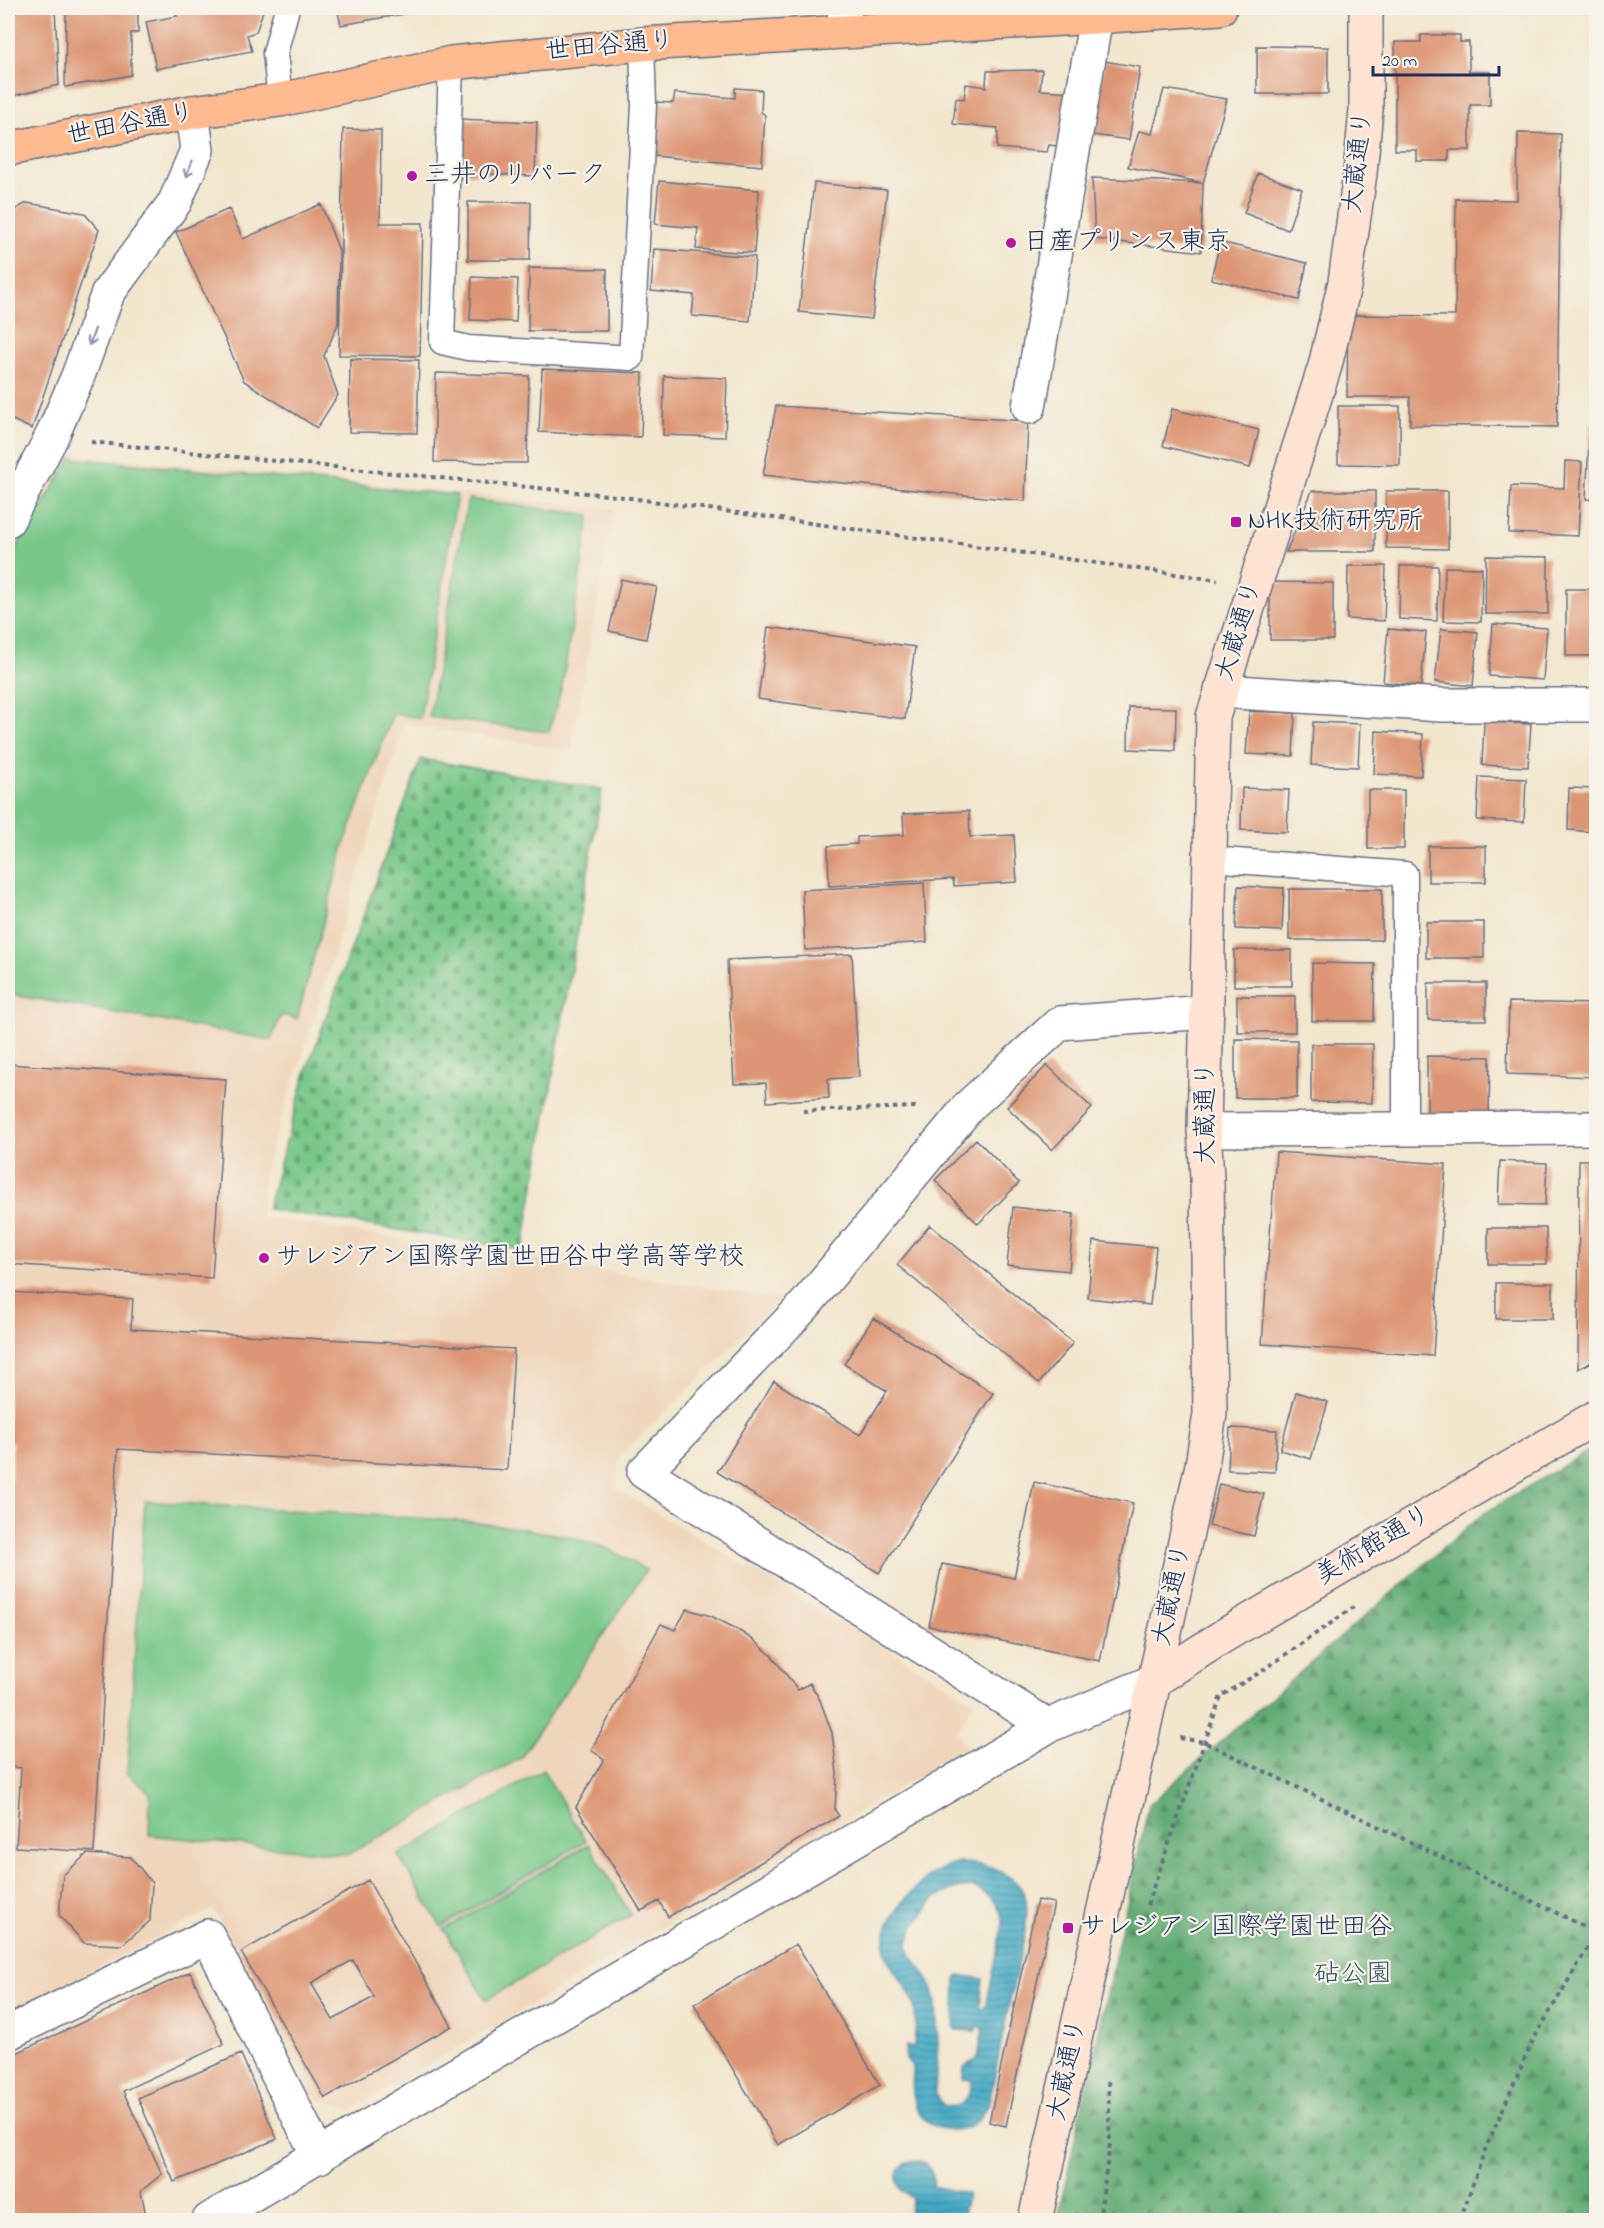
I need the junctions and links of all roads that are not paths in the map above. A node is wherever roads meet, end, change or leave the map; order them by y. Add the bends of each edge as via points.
1 (287, 8) edge
2 (1220, 8) edge
3 (1366, 8) edge
4 (1096, 17) junction
5 (844, 19) edge
6 (642, 44) junction
7 (451, 63) junction
8 (280, 100) junction
9 (192, 112) junction
10 (8, 148) edge
11 (1029, 407) dead end
12 (8, 520) edge
13 (1221, 691) junction
14 (1596, 705) edge
15 (1210, 859) junction
16 (1207, 1012) junction
17 (1596, 1128) edge
18 (1405, 1129) junction
19 (1204, 1130) junction
20 (1596, 1417) edge
21 (1154, 1681) junction
22 (1048, 1726) junction
23 (8, 2033) edge
24 (319, 2157) junction
25 (209, 2220) edge
26 (1035, 2220) edge

1 - 8 lane via 275,54
2 - 4 main road, 世田谷通り
3 - 13 street, 大蔵通り via 1366,110 1345,282 1325,366
4 - 5 main road, 世田谷通り
4 - 11 street
5 - 6 main road, 世田谷通り
6 - 7 main road, 世田谷通り
6 - 7 lane via 644,105 631,358 468,348 442,342
7 - 8 main road, 世田谷通り
8 - 9 main road, 世田谷通り
9 - 10 main road, 世田谷通り
9 -> 12 street via 197,150 175,202 108,293 52,436
13 - 14 street via 1441,705
13 - 15 street, 大蔵通り via 1213,717
15 - 16 street, 大蔵通り
15 - 18 lane via 1405,874
16 - 19 street, 大蔵通り
16 - 22 street via 1060,1023 970,1106 805,1305 644,1472
17 - 18 street
18 - 19 street
19 - 21 street, 大蔵通り via 1210,1414
20 - 21 street, 美術館通り via 1225,1635
21 - 22 street
21 - 26 street, 大蔵通り
22 - 24 street
23 - 24 street via 208,1936
24 - 25 street

